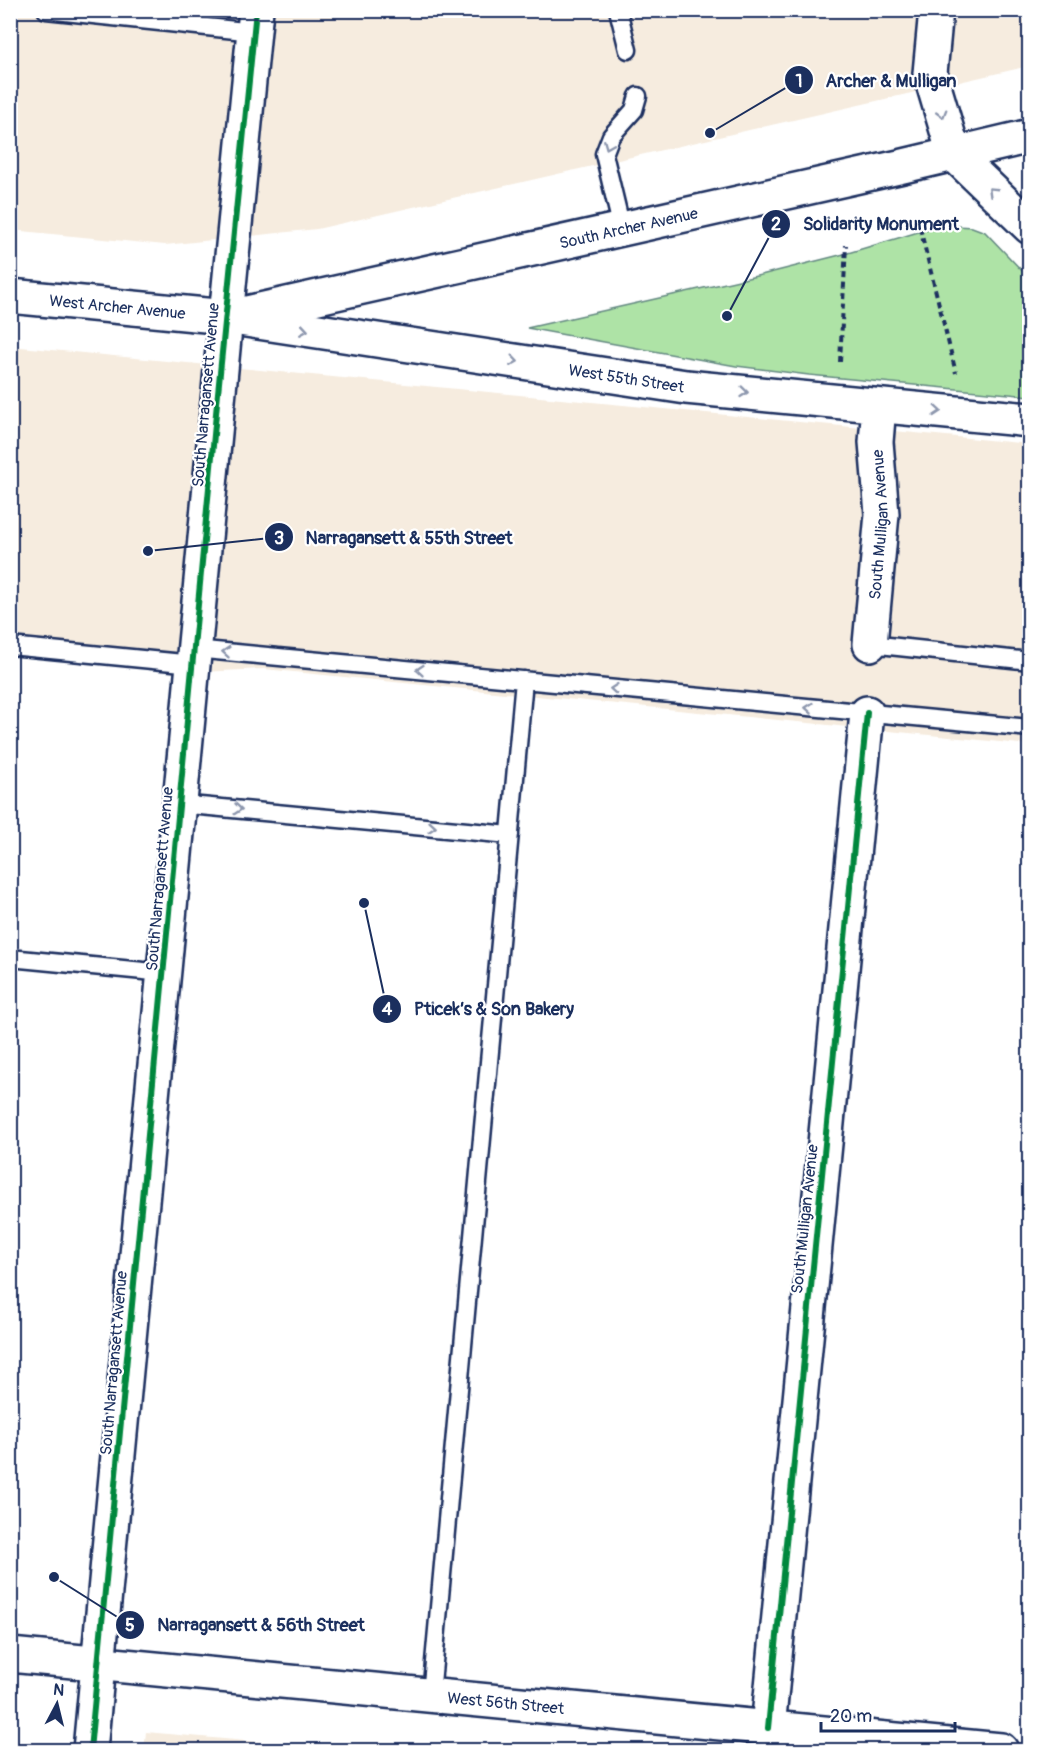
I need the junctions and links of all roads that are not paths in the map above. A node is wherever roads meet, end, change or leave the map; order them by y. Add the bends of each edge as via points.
1 (46, 10) edge
2 (618, 10) edge
3 (936, 10) edge
4 (255, 21) edge
5 (628, 50) dead end
6 (638, 96) dead end
7 (1029, 136) edge
8 (954, 154) junction
9 (1029, 227) edge
10 (622, 229) junction
11 (10, 296) edge
12 (226, 317) junction
13 (879, 406) junction
14 (1029, 420) edge
15 (870, 644) joint
16 (10, 646) edge
17 (194, 656) junction
18 (1029, 661) edge
19 (524, 680) junction
20 (867, 713) junction
21 (1029, 728) edge
22 (179, 804) junction
23 (510, 835) junction
24 (10, 957) edge
25 (164, 973) junction
26 (10, 1655) edge
27 (98, 1663) junction
28 (431, 1695) junction
29 (768, 1728) junction
30 (90, 1750) edge
31 (1001, 1750) edge

1 - 4 lane
2 - 5 lane
3 -> 8 street via 930,73
4 - 12 street, South Narragansett Avenue
6 -> 10 lane via 634,110 611,136 604,154
7 - 8 street, South Archer Avenue
9 -> 8 street
8 - 10 street, South Archer Avenue
10 - 12 street, South Archer Avenue
11 - 12 street, West Archer Avenue
12 -> 13 street, West 55th Street via 686,387
12 - 17 street, South Narragansett Avenue
13 -> 14 street, West 55th Street
13 - 15 street, South Mulligan Avenue via 876,442 882,514
15 - 18 lane
16 - 17 lane
19 -> 17 lane
17 - 22 street, South Narragansett Avenue
20 -> 19 lane
19 - 23 lane
20 - 21 lane
20 - 29 street, South Mulligan Avenue
22 -> 23 lane
22 - 25 street, South Narragansett Avenue
23 - 28 lane
24 - 25 lane
25 - 27 street, South Narragansett Avenue
26 - 27 street, West 56th Street
27 - 28 street, West 56th Street
27 - 30 street, South Narragansett Avenue
28 - 29 street, West 56th Street
29 - 31 street, West 56th Street

